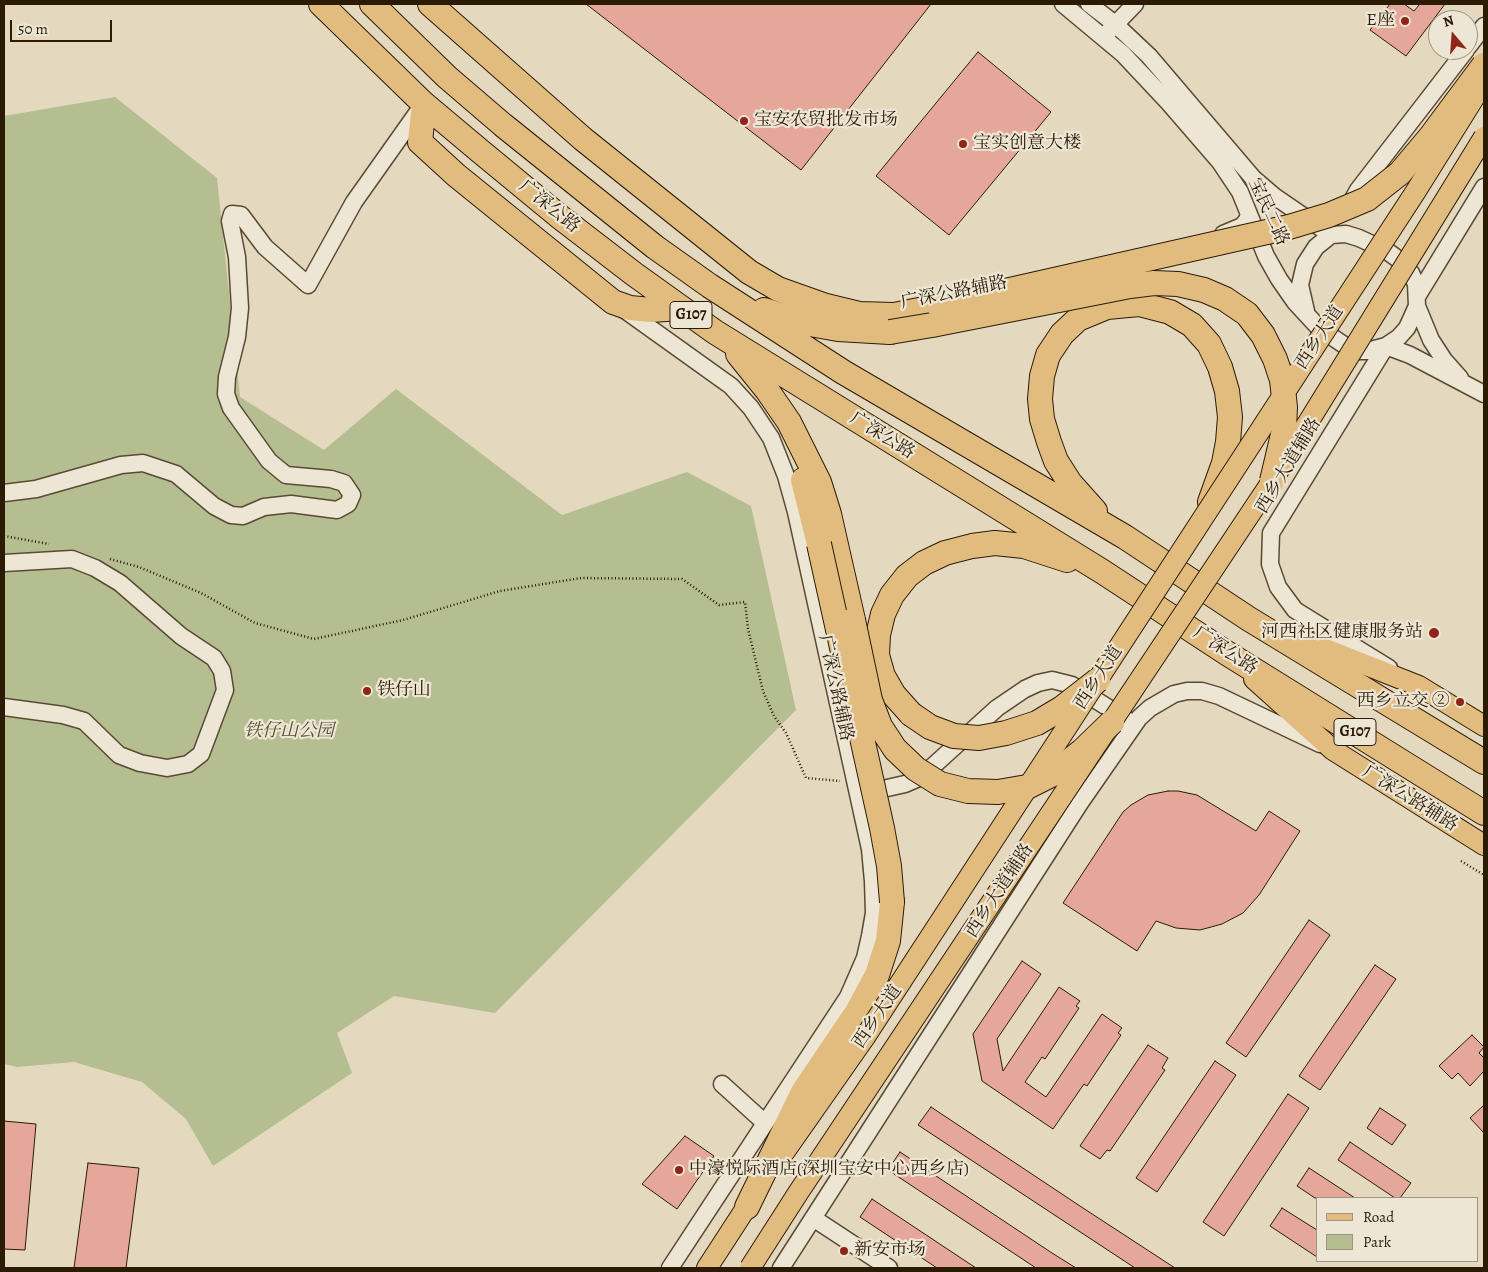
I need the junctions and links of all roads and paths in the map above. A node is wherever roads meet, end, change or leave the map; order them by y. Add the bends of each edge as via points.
1 (321, 4) edge
2 (372, 4) edge
3 (430, 4) edge
4 (1063, 4) edge
5 (1089, 4) edge
6 (1135, 4) edge
7 (1110, 30) junction
8 (1458, 60) edge
9 (1484, 65) edge
10 (1484, 82) edge
11 (424, 104) junction
12 (1484, 137) edge
13 (1484, 187) edge
14 (1358, 190) junction
15 (671, 210) junction
16 (1293, 210) junction
17 (1249, 214) junction
18 (1334, 235) junction
19 (710, 286) junction
20 (1417, 301) junction
21 (613, 302) junction
22 (681, 308) junction
23 (1311, 320) junction
24 (715, 332) junction
25 (1386, 346) junction
26 (1463, 382) junction
27 (1484, 394) edge
28 (789, 422) junction
29 (1272, 481) junction
30 (4, 493) edge
31 (1206, 513) junction
32 (4, 536) edge
33 (1125, 537) junction
34 (55, 545) dead end
35 (102, 557) dead end
36 (4, 563) edge
37 (1103, 572) junction
38 (1249, 619) junction
39 (1225, 652) junction
40 (1098, 680) junction
41 (1419, 686) junction
42 (4, 707) edge
43 (1123, 723) junction
44 (1484, 726) edge
45 (1333, 750) junction
46 (1484, 762) edge
47 (857, 788) junction
48 (1484, 813) edge
49 (1484, 845) edge
50 (1462, 861) dead end
51 (1484, 875) edge
52 (722, 1084) dead end
53 (766, 1123) junction
54 (746, 1207) junction
55 (813, 1218) junction
56 (670, 1268) edge
57 (707, 1268) edge
58 (750, 1268) edge
59 (781, 1268) edge
60 (889, 1268) edge

1 - 11 highway, 广深公路 / G107
2 - 19 highway, 广深公路 / G107 via 447,77 503,125 640,235
3 - 15 highway via 582,140
4 - 7 street, 宝民二路
5 - 7 street, 宝民二路
6 - 7 street
7 - 16 street, 宝民二路 via 1133,40 1253,178
7 - 17 street, 宝民二路 via 1144,75 1220,162 1240,192
8 - 14 street
9 - 15 highway, bridge via 1400,173 1367,199 1290,227 894,315 859,314 778,289 749,272
10 - 31 main road, 西乡大道, bridge
11 - 21 highway via 420,142
11 - 22 highway, 广深公路 / G107 via 560,217
11 - 30 street via 354,202 308,285 265,247 241,215 232,214 230,221 237,257 240,308 237,337 226,377 226,394 231,408 269,461 286,475 344,483 352,495 348,504 337,510 291,504 264,507 243,516 232,515 214,506 176,474 143,463 121,465 36,489
12 - 29 main road, 西乡大道, bridge
13 - 20 street, 西乡大道辅路
14 - 16 street via 1328,206
14 - 18 street
15 - 17 street, 广深公路辅路 via 775,278 817,295 872,306 933,300 1224,234 1242,226
16 - 18 street, 宝民二路
17 - 23 street, 宝民二路 via 1279,279
18 - 20 street, 宝民二路 via 1359,238 1402,262 1416,284
18 - 23 street via 1316,247 1304,264 1300,285
19 - 29 highway, bridge via 767,312 804,324 890,332 1130,286 1178,284 1204,290 1226,299 1247,314 1275,359 1282,380 1285,408 1281,445
19 - 33 highway, 广深公路 / G107 via 842,372
20 - 25 street, 西乡大道辅路 via 1407,328
20 - 26 street, 宝民二路 via 1431,340
21 - 22 highway via 650,310
21 - 47 street, 广深公路辅路 via 730,386 751,408 771,438 796,512
22 - 24 highway, 广深公路 / G107
23 - 25 street, 宝民二路 via 1347,347 1366,352
24 - 28 highway via 749,367
24 - 37 highway, 广深公路 / G107
25 - 26 street, 宝民二路
25 - 41 street, 西乡大道辅路 via 1271,533 1270,564 1278,587 1295,610
26 - 27 street, 宝民二路
28 - 43 highway, bridge via 804,450 829,514 870,700 880,726 895,749 916,769 940,784 968,792 998,792 1027,787 1052,774
28 - 54 highway, bridge via 882,828 892,902 888,941 877,975 857,1012 803,1092
29 - 43 main road, 西乡大道, bridge
31 - 33 highway, bridge via 1224,464 1230,417 1227,391 1209,344 1192,325 1170,312 1139,304 1107,307 1078,319 1062,334 1048,355 1040,399 1042,419 1056,461 1070,483 1098,514
31 - 40 main road, 西乡大道, bridge
32 - 34 path
33 - 38 highway, 广深公路 / G107
35 - 47 path via 139,566 201,593 255,623 314,639 403,620 509,590 581,578 682,578 719,605 745,602 763,691 806,778
36 - 42 street via 72,559 95,568 120,583 181,636 214,658 222,671 225,690 201,754 188,764 167,768 119,755 84,722 63,715
37 - 39 highway, 广深公路 / G107
37 - 40 highway, bridge via 1024,546 995,543 945,553 924,562 892,594 883,614 877,655 883,676 911,714 930,727 954,736 979,738 1037,723
38 - 41 main road
38 - 46 highway, 广深公路 / G107
39 - 45 main road, 广深公路辅路
39 - 48 highway, 广深公路 / G107
40 - 54 main road, 西乡大道, bridge via 865,1037
41 - 44 main road
43 - 45 street, 西乡大道辅路 via 1174,694 1202,691
43 - 47 street via 1072,685 1052,680 1038,683 997,708 921,777 905,784
43 - 55 street, 西乡大道辅路 via 1080,803
43 - 58 main road, 西乡大道, bridge via 814,1168
45 - 49 main road, 广深公路辅路
47 - 53 street via 873,881 874,913 865,958 848,997
50 - 51 path
52 - 53 street
53 - 56 street
54 - 57 main road, 西乡大道
55 - 59 street, 西乡大道辅路
55 - 60 street

